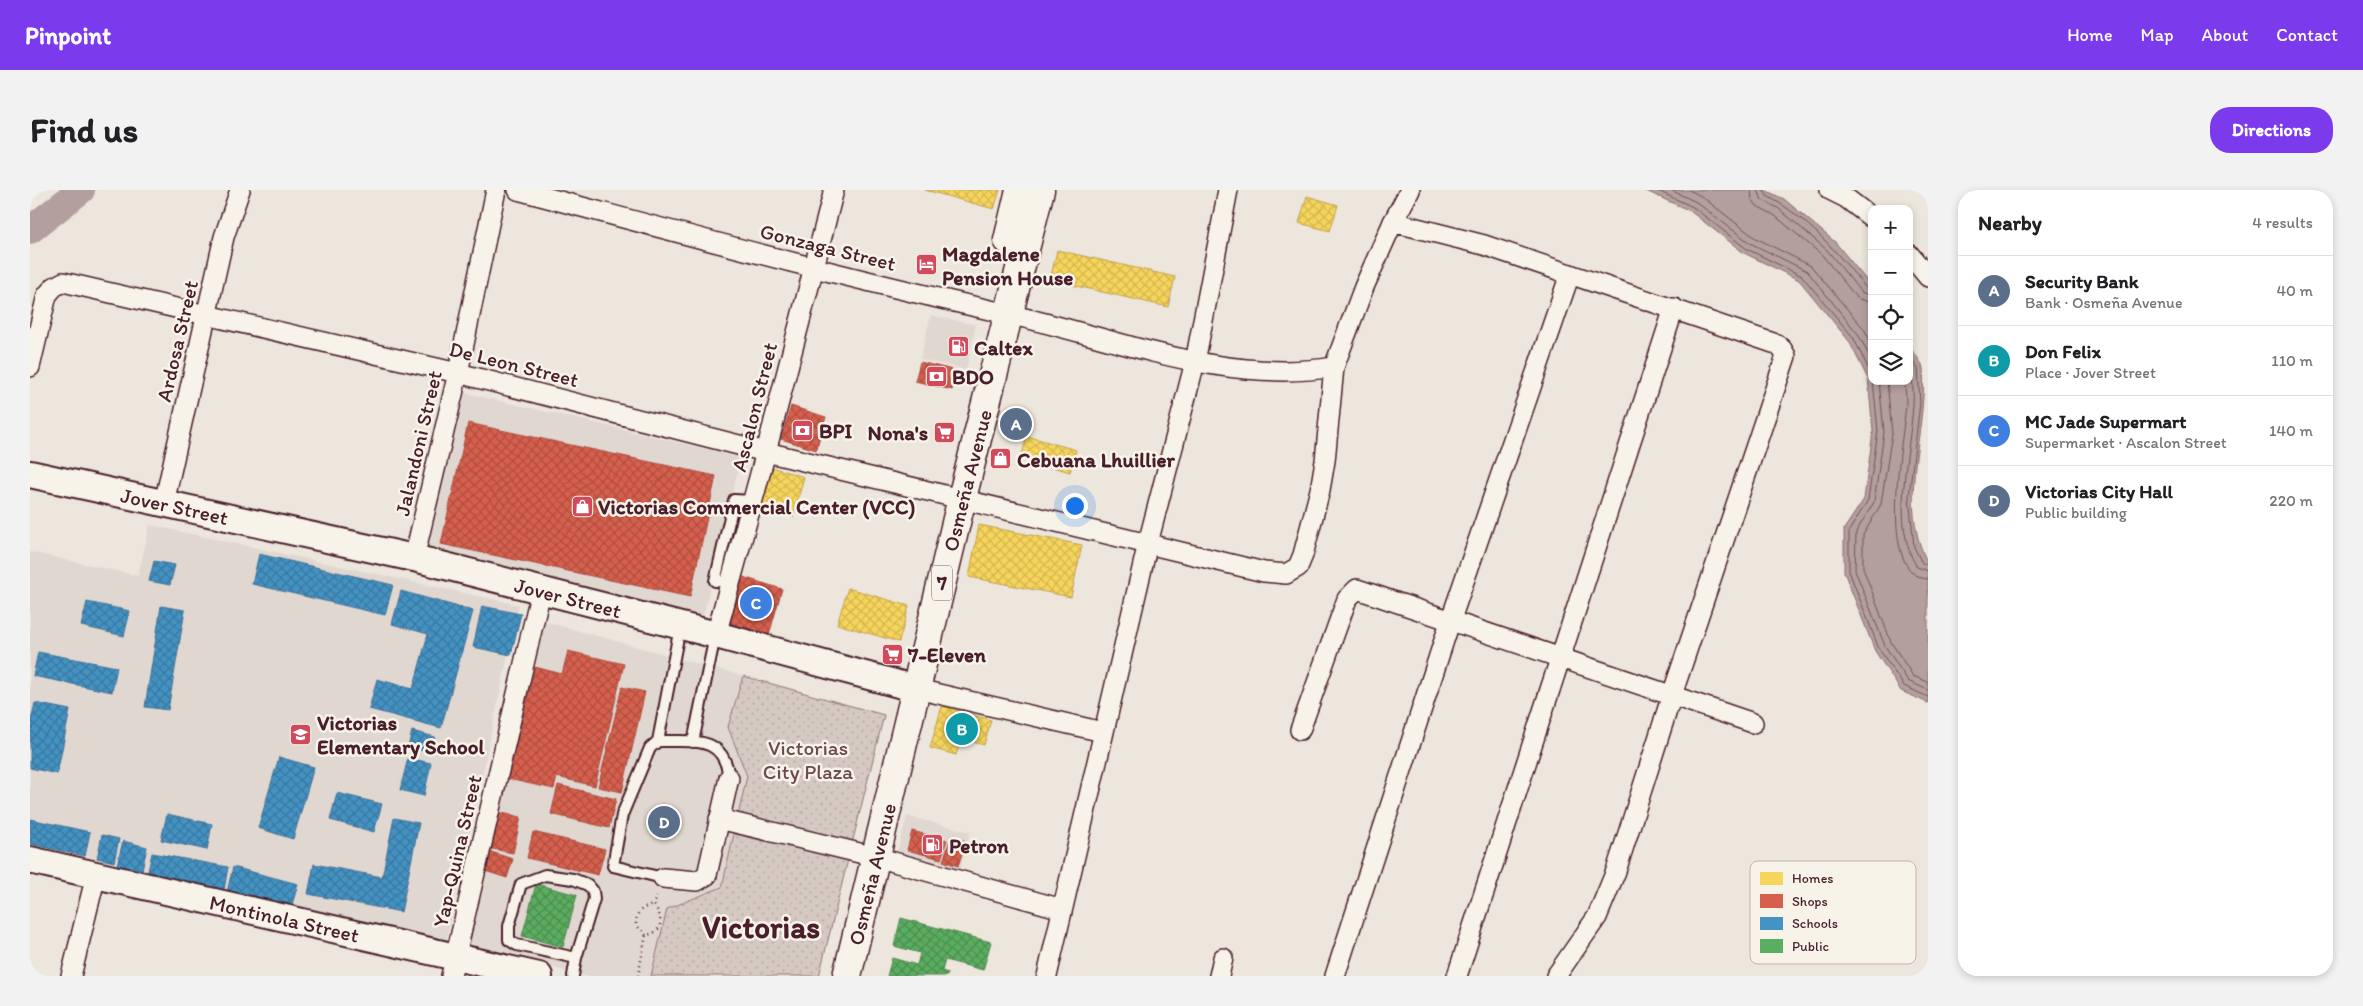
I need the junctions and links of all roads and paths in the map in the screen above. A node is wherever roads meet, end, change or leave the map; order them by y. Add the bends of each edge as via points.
1 (240, 190) edge
2 (496, 190) edge
3 (518, 190) edge
4 (834, 190) edge
5 (1020, 190) edge
6 (1040, 190) edge
7 (1228, 190) edge
8 (1410, 190) edge
9 (1830, 190) edge
10 (1868, 215) edge
11 (1393, 222) junction
12 (1913, 259) edge
13 (812, 267) junction
14 (1570, 274) junction
15 (1928, 278) edge
16 (1674, 308) junction
17 (999, 313) junction
18 (205, 316) junction
19 (1196, 362) junction
20 (30, 367) edge
21 (1334, 367) junction
22 (458, 373) junction
23 (766, 452) junction
24 (30, 474) edge
25 (954, 496) junction
26 (164, 503) junction
27 (1148, 543) junction
28 (414, 558) junction
29 (541, 591) junction
30 (1450, 622) junction
31 (680, 626) junction
32 (716, 634) junction
33 (1560, 658) junction
34 (908, 687) junction
35 (1672, 695) junction
36 (1753, 723) dead end
37 (1300, 730) dead end
38 (1104, 732) junction
39 (658, 741) junction
40 (693, 742) junction
41 (728, 778) joint
42 (719, 819) junction
43 (867, 855) junction
44 (30, 860) edge
45 (96, 875) junction
46 (662, 878) junction
47 (654, 905) junction
48 (1062, 909) junction
49 (646, 934) junction
50 (576, 958) junction
51 (453, 966) edge
52 (71, 976) edge
53 (539, 976) edge
54 (573, 976) edge
55 (638, 976) edge
56 (828, 976) edge
57 (847, 976) edge
58 (1048, 976) edge
59 (1335, 976) edge
60 (1457, 976) edge
61 (1556, 976) edge

1 - 18 street, Ardosa Street via 224,237
2 - 22 street, Jalandoni Street
3 - 13 street, Gonzaga Street
4 - 13 street, Ascalon Street
5 - 17 main road, Osmeña Avenue / 7
6 - 17 main road, Osmeña Avenue / 7
7 - 19 street
8 - 11 street, De Leon Street
9 - 10 street
11 - 14 street via 1484,245
11 - 21 street, De Leon Street
12 - 15 street
13 - 17 street, Gonzaga Street
13 - 23 street, Ascalon Street
14 - 16 street
14 - 30 street
16 - 33 street
16 - 35 street via 1776,344 1786,356
17 - 19 street, Gonzaga Street
17 - 25 main road, Osmeña Avenue / 7
18 - 20 street, De Leon Street via 64,282 47,295
18 - 22 street, De Leon Street
18 - 26 street, Ardosa Street
19 - 21 street, Gonzaga Street via 1305,372
19 - 27 street
21 - 27 street, De Leon Street via 1320,490 1298,567 1286,574 1264,572
22 - 23 street, De Leon Street
22 - 28 street, Jalandoni Street
23 - 25 street, De Leon Street
23 - 32 street, Ascalon Street
24 - 26 street, Jover Street
25 - 27 street, De Leon Street
25 - 34 main road, Osmeña Avenue / 7
26 - 28 street, Jover Street
27 - 38 street
28 - 29 street, Jover Street
29 - 31 street, Jover Street
29 - 51 street, Yap-Quina Street
30 - 33 street
30 - 37 street via 1357,589 1348,599
30 - 59 street
31 - 32 street, Jover Street
31 - 39 lane
32 - 34 street, Jover Street
32 - 40 lane
33 - 35 street
33 - 60 street
34 - 38 street, Jover Street
34 - 43 main road, Osmeña Avenue / 7
35 - 36 street
35 - 61 street via 1605,899 1597,917
38 - 48 street
39 - 40 lane
39 - 46 lane via 650,748 622,815 613,866
40 - 41 lane via 717,748 723,754
41 - 42 street
42 - 43 street
42 - 46 street via 707,875 697,881
43 - 48 street
43 - 56 main road, Osmeña Avenue / 7
43 - 57 main road, Osmeña Avenue / 7
44 - 45 street, Montinola Street
45 - 51 street, Montinola Street
45 - 52 street
46 - 47 path
47 - 49 path via 661,917 660,927 652,934
47 - 49 path via 644,907 636,918 636,926
48 - 58 street
49 - 55 path
50 - 50 lane via 594,899 593,891 588,885 573,879 545,874 521,884 509,926 509,940 517,945
50 - 54 lane
51 - 53 street, Montinola Street

